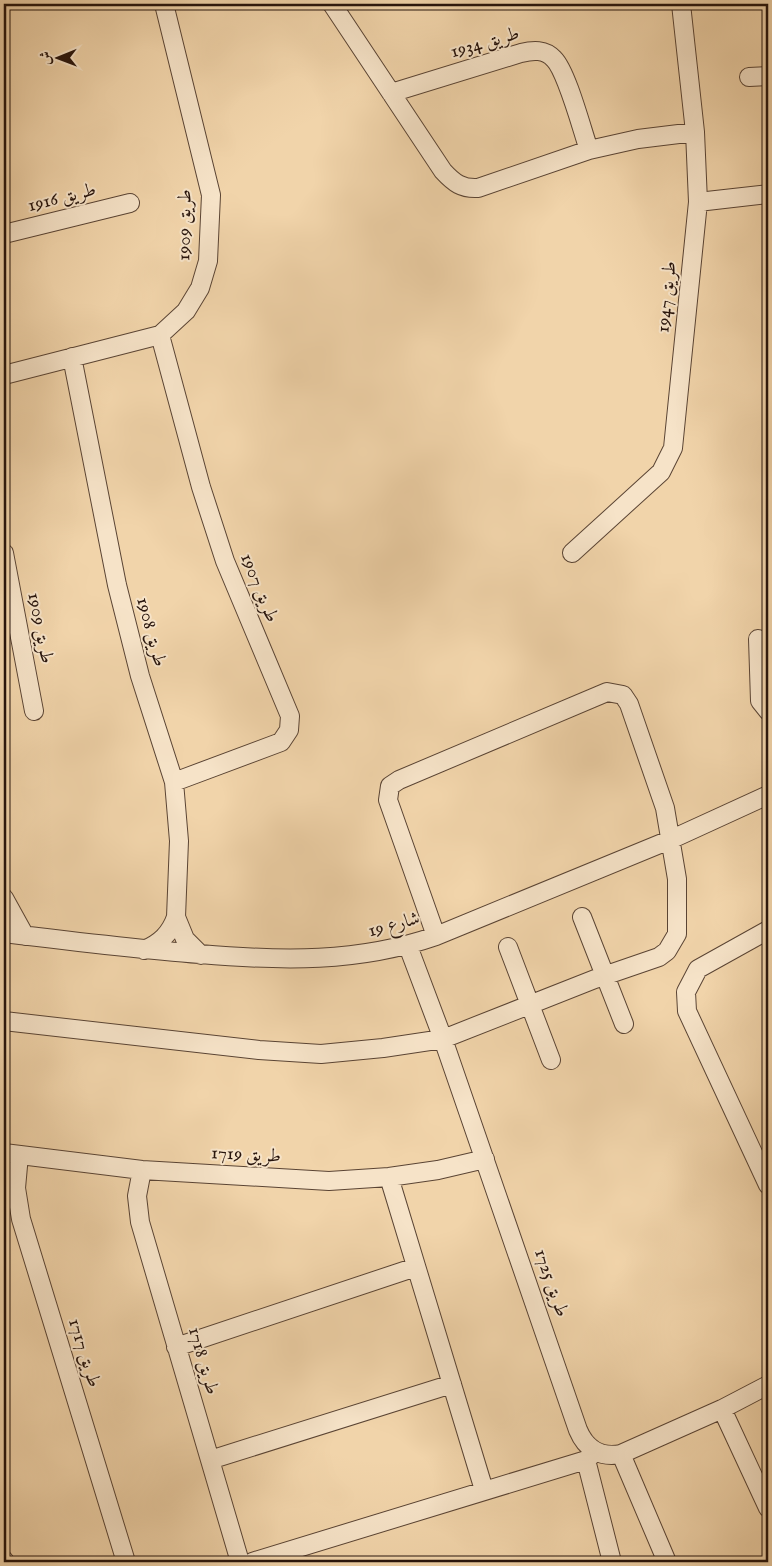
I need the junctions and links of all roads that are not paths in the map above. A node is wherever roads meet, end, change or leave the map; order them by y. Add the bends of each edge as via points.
1 (164, 4) edge
2 (332, 4) edge
3 (681, 4) edge
4 (768, 76) edge
5 (749, 77) dead end
6 (391, 93) junction
7 (695, 132) junction
8 (589, 150) junction
9 (768, 194) edge
10 (130, 202) dead end
11 (698, 202) junction
12 (4, 234) edge
13 (160, 335) junction
14 (72, 357) junction
15 (4, 375) edge
16 (4, 553) edge
17 (572, 553) dead end
18 (758, 639) dead end
19 (34, 710) dead end
20 (768, 711) edge
21 (174, 782) junction
22 (768, 795) edge
23 (672, 839) junction
24 (4, 898) edge
25 (176, 917) junction
26 (582, 917) dead end
27 (768, 930) edge
28 (4, 933) edge
29 (25, 936) junction
30 (436, 936) junction
31 (408, 946) junction
32 (508, 947) dead end
33 (144, 950) junction
34 (202, 955) junction
35 (605, 976) junction
36 (530, 1005) junction
37 (4, 1021) edge
38 (624, 1024) dead end
39 (443, 1039) junction
40 (551, 1060) dead end
41 (11, 1154) edge
42 (485, 1159) junction
43 (142, 1170) junction
44 (389, 1177) junction
45 (768, 1185) edge
46 (416, 1267) junction
47 (176, 1347) junction
48 (452, 1384) junction
49 (768, 1385) edge
50 (722, 1409) junction
51 (621, 1454) junction
52 (591, 1456) junction
53 (210, 1460) junction
54 (484, 1490) junction
55 (768, 1508) edge
56 (126, 1562) edge
57 (240, 1562) edge
58 (252, 1562) edge
59 (612, 1562) edge
60 (668, 1562) edge

1 - 13 street, طريق 1909 via 211,195 208,261 200,288 186,311
2 - 6 street
3 - 7 street, طريق 1947
4 - 5 street
6 - 8 street via 443,171 458,185 468,188 489,185
6 - 8 street, طريق 1934 via 531,50 543,51 562,71
7 - 8 street via 638,139
7 - 11 street, طريق 1947
9 - 11 street
10 - 12 street, طريق 1916
11 - 17 street, طريق 1947 via 673,448 661,472
13 - 14 street, طريق 1909
13 - 21 street, طريق 1907 via 216,534 290,716 289,730 281,742
14 - 15 street, طريق 1909
14 - 21 street, طريق 1908 via 123,610
16 - 19 street, طريق 1909
18 - 20 street via 760,701
21 - 25 street, طريق 1908 via 179,841
22 - 23 street, شارع 19
23 - 30 street, شارع 19
23 - 30 street via 665,808 629,704 618,693 607,692 390,786 388,800
23 - 35 street via 678,924 672,943 659,958
24 - 29 street
25 - 33 street, طريق 1908 via 168,934
25 - 34 street, طريق 1908 via 185,939
26 - 35 street
27 - 45 street via 698,969 686,992 687,1011
28 - 29 street, شارع 19
29 - 33 street, شارع 19
30 - 31 street, شارع 19
31 - 34 street, شارع 19 via 338,958
31 - 39 street, طريق 1725
32 - 36 street
33 - 34 street, شارع 19
35 - 36 street
35 - 38 street
36 - 39 street
36 - 40 street
37 - 39 street via 321,1054
39 - 42 street, طريق 1725
41 - 43 street, طريق 1719
41 - 56 street, طريق 1717 via 21,1219
42 - 44 street, طريق 1719
42 - 52 street, طريق 1725 via 578,1430
43 - 44 street, طريق 1719 via 329,1181
43 - 47 street, طريق 1718 via 137,1196 140,1222
44 - 46 street
46 - 47 street
46 - 48 street
47 - 53 street, طريق 1718
48 - 53 street
48 - 54 street
49 - 50 street
50 - 51 street
50 - 55 street
51 - 52 street
51 - 60 street
52 - 54 street
52 - 59 street
53 - 57 street, طريق 1718
54 - 58 street

